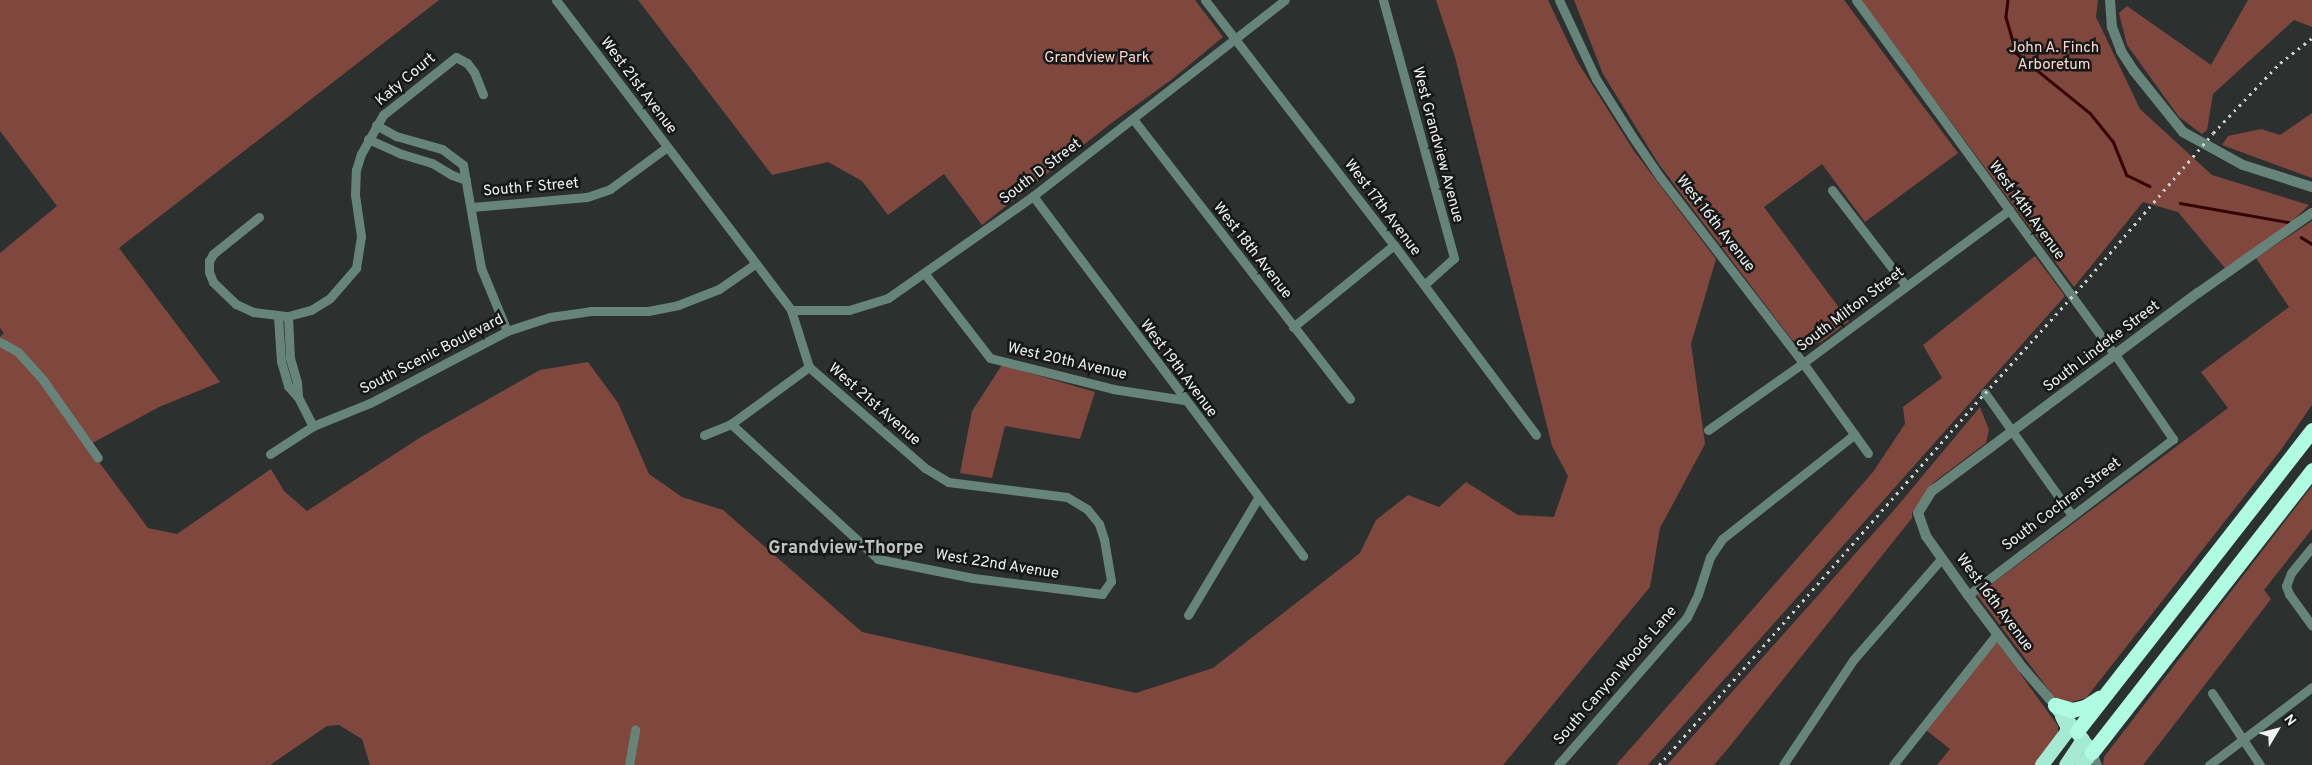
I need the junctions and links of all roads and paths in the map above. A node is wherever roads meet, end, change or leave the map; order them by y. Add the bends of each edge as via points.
1 (556, 0) edge
2 (1205, 0) edge
3 (1285, 0) edge
4 (1382, 0) edge
5 (1559, 0) edge
6 (1856, 0) edge
7 (2110, 0) edge
8 (1234, 39) junction
9 (483, 94) dead end
10 (1133, 118) junction
11 (376, 125) junction
12 (368, 139) junction
13 (667, 147) junction
14 (466, 180) junction
15 (2312, 188) edge
16 (1832, 190) dead end
17 (1033, 196) junction
18 (472, 207) junction
19 (2008, 210) junction
20 (2312, 213) edge
21 (259, 217) dead end
22 (1394, 245) junction
23 (755, 264) junction
24 (924, 274) junction
25 (1424, 285) junction
26 (1906, 286) junction
27 (791, 310) junction
28 (288, 316) junction
29 (278, 317) junction
30 (1293, 326) junction
31 (507, 331) junction
32 (0, 342) edge
33 (2116, 356) junction
34 (1803, 363) junction
35 (809, 367) junction
36 (1985, 393) dead end
37 (298, 398) junction
38 (1350, 399) dead end
39 (1184, 400) junction
40 (731, 424) junction
41 (313, 426) junction
42 (1708, 430) dead end
43 (2312, 430) edge
44 (2012, 432) junction
45 (1855, 434) junction
46 (704, 435) dead end
47 (1536, 435) dead end
48 (2173, 439) joint
49 (1868, 453) dead end
50 (270, 454) dead end
51 (98, 458) dead end
52 (2312, 470) edge
53 (1258, 498) junction
54 (1918, 513) joint
55 (2071, 514) junction
56 (2312, 547) edge
57 (1303, 556) dead end
58 (1942, 558) junction
59 (1102, 594) joint
60 (1968, 594) junction
61 (1188, 615) dead end
62 (2312, 626) edge
63 (1997, 634) junction
64 (2312, 687) edge
65 (2108, 690) junction
66 (2212, 692) dead end
67 (2055, 705) junction
68 (635, 730) dead end
69 (2241, 740) junction
70 (2087, 747) edge
71 (629, 765) edge
72 (1558, 765) edge
73 (1783, 765) edge
74 (1893, 765) edge
75 (2042, 765) edge
76 (2052, 765) edge
77 (2066, 765) edge
78 (2082, 765) edge
79 (2209, 765) edge
80 (2260, 765) edge

1 - 13 street, West 21st Avenue
2 - 8 street, West 17th Avenue
3 - 8 street, South D Street
4 - 25 street, West Grandview Avenue via 1454,258
5 - 34 street, West 16th Avenue via 1596,79 1632,136
6 - 19 street, West 14th Avenue
7 - 15 street via 2112,27 2121,51 2183,132 2243,165
8 - 10 street, South D Street
8 - 22 street, West 17th Avenue
9 - 11 street, Katy Court via 474,72 456,57 393,106
10 - 17 street, South D Street
10 - 30 street, West 18th Avenue
11 - 12 street, Katy Court
11 - 14 street via 396,136 452,154 463,165
12 - 14 street via 432,163
12 - 28 street, Katy Court via 356,170 355,195 362,236 356,268 330,298 311,310
13 - 18 street, South F Street via 610,190 587,197
13 - 23 street, West 21st Avenue
14 - 18 street
16 - 26 street
17 - 24 street, South D Street
17 - 39 street, West 19th Avenue
18 - 31 street via 481,268
19 - 26 street, South Milton Street
19 - 33 street, West 14th Avenue
20 - 33 street, South Lindeke Street via 2198,293
21 - 29 street, Katy Court via 213,254 209,272 213,282 236,304 253,312
22 - 25 street, West 17th Avenue
22 - 30 street
23 - 27 street, West 21st Avenue
23 - 31 street, South Scenic Boulevard via 719,290 678,305 550,317
24 - 27 street, South D Street via 872,305 850,310
24 - 39 street, West 20th Avenue via 990,358 1113,389
25 - 47 street, West 17th Avenue
26 - 34 street, South Milton Street
27 - 35 street, West 21st Avenue
28 - 29 street, Katy Court
28 - 37 street via 290,358
29 - 37 street via 281,361 288,386
30 - 38 street, West 18th Avenue
31 - 41 street, South Scenic Boulevard via 370,403
32 - 51 street via 18,352 43,380
33 - 44 street, South Lindeke Street
33 - 48 street, West 14th Avenue
34 - 42 street, South Milton Street
34 - 45 street, West 16th Avenue
35 - 40 street
35 - 59 street, West 21st Avenue via 926,468 948,482 1067,497 1087,509 1099,524 1104,539 1111,581
36 - 44 street
37 - 41 street
39 - 53 street, West 19th Avenue
40 - 46 street
40 - 59 street, West 22nd Avenue via 878,558 973,578
41 - 50 street, South Scenic Boulevard
43 - 65 highway
44 - 54 street, South Lindeke Street via 1932,491
44 - 55 street
45 - 49 street, West 16th Avenue
45 - 72 street, South Canyon Woods Lane via 1722,539 1710,557 1687,617
48 - 55 street, South Cochran Street
52 - 70 highway
53 - 57 street, West 19th Avenue
53 - 61 street
54 - 58 street, West 16th Avenue via 1926,536
55 - 60 street, South Cochran Street
56 - 62 street via 2291,573 2286,589
58 - 60 street, West 16th Avenue
58 - 73 street via 1852,660
60 - 63 street, West 16th Avenue
63 - 67 street, West 16th Avenue
63 - 74 street
64 - 69 street
65 - 67 highway via 2085,707 2072,710
65 - 70 highway
66 - 69 street
67 - 70 highway
67 - 75 highway via 2067,732
68 - 71 street
69 - 79 street
69 - 80 street
70 - 76 highway
70 - 77 highway
70 - 78 highway

